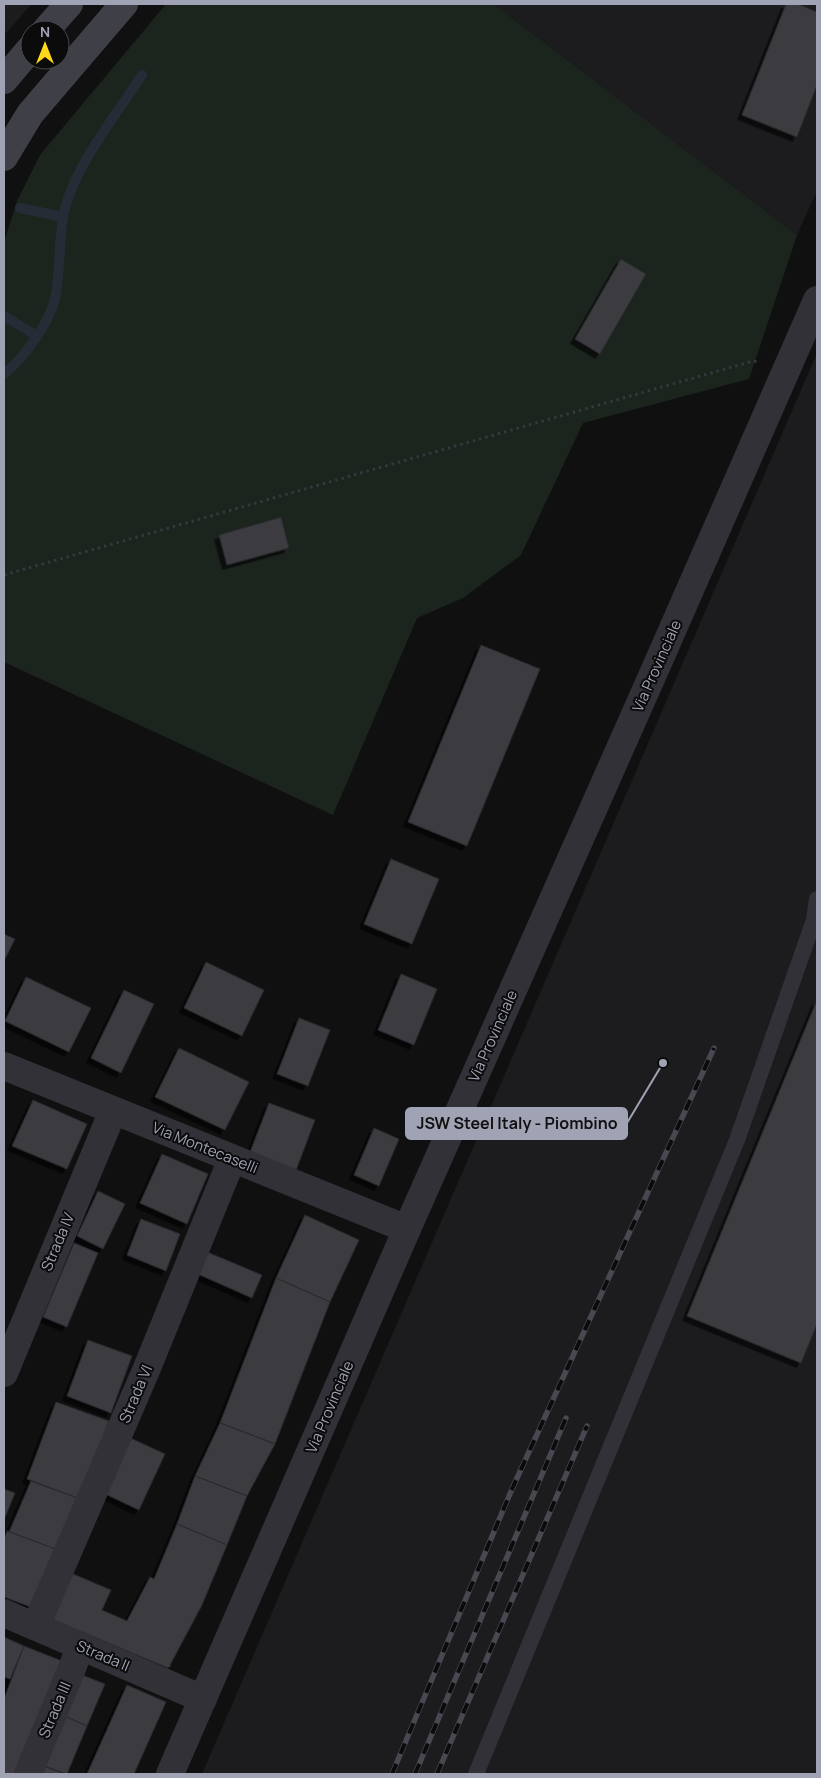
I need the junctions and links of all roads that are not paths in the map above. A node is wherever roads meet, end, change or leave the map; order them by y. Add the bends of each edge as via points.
1 (69, 4) edge
2 (124, 4) edge
3 (55, 20) edge
4 (20, 61) edge
5 (4, 80) edge
6 (4, 157) edge
7 (817, 300) edge
8 (817, 899) edge
9 (4, 1066) edge
10 (113, 1111) junction
11 (232, 1158) junction
12 (407, 1229) junction
13 (4, 1373) edge
14 (4, 1613) edge
15 (34, 1626) junction
16 (80, 1646) junction
17 (203, 1699) junction
18 (28, 1774) edge
19 (170, 1774) edge
20 (476, 1774) edge

1 - 3 main road
2 - 6 main road via 30,114
4 - 5 main road
7 - 12 street, Via Provinciale
8 - 20 lane via 814,920 737,1140
9 - 10 street, Via Montecaselli
10 - 11 street, Via Montecaselli
10 - 13 street, Strada IV
11 - 12 street, Via Montecaselli
11 - 15 street, Strada VI via 116,1442
12 - 17 street, Via Provinciale
14 - 15 street, Strada II
15 - 16 street, Strada II
16 - 17 street, Strada II
16 - 18 street, Strada III
17 - 19 street, Via Provinciale

